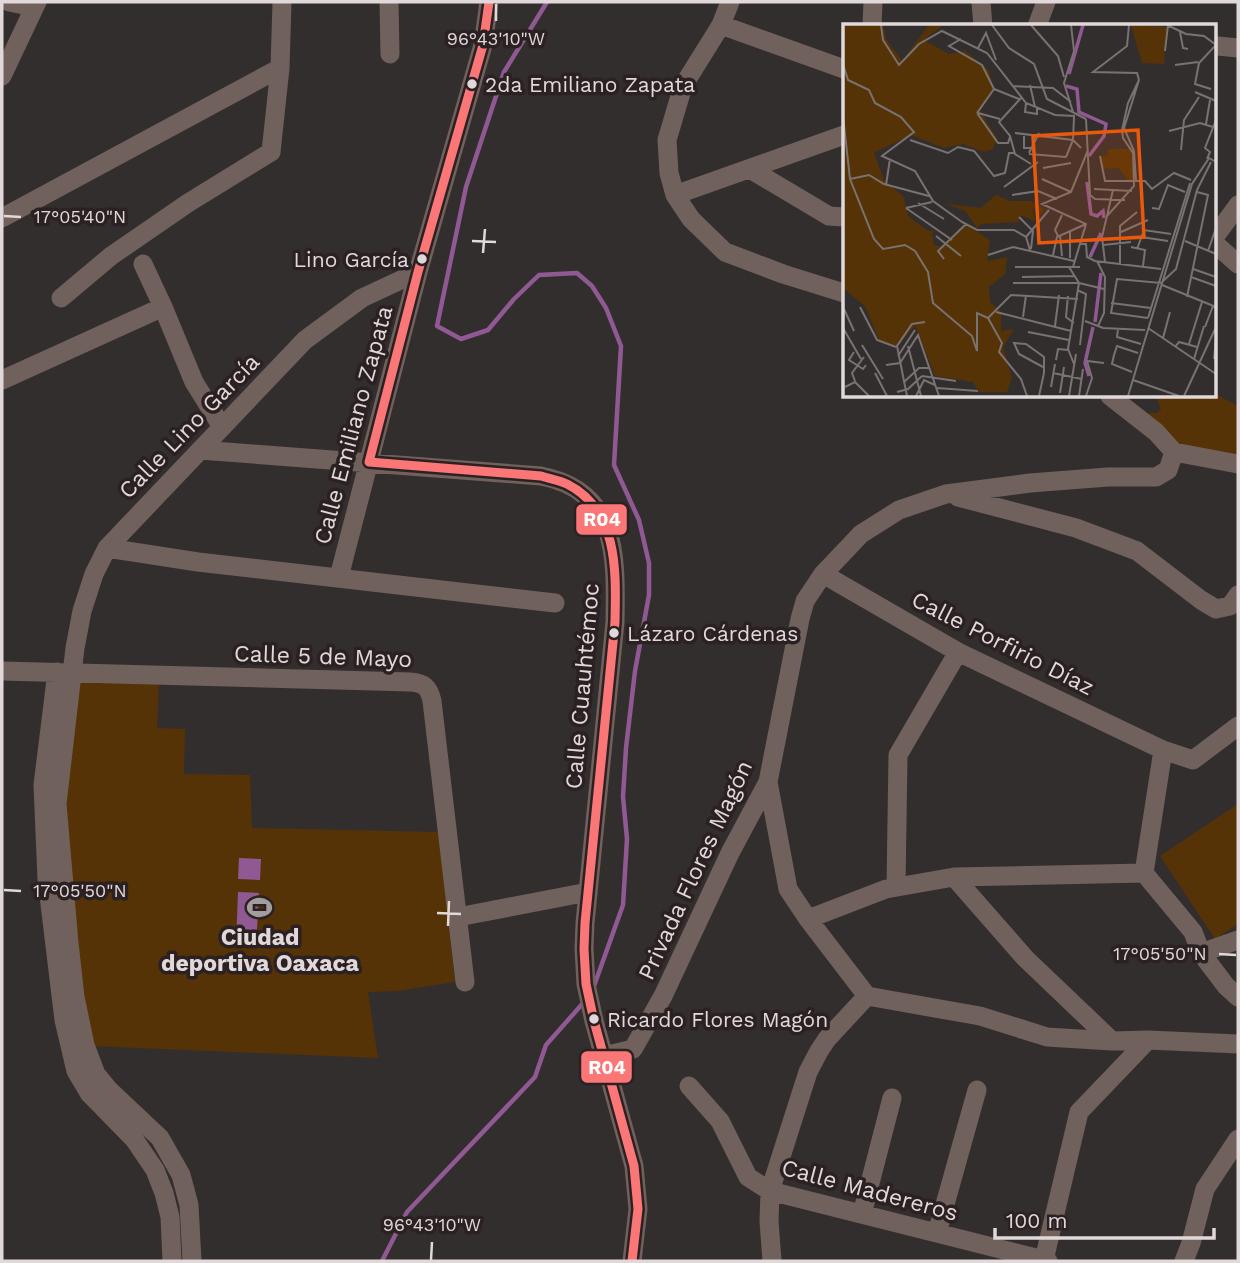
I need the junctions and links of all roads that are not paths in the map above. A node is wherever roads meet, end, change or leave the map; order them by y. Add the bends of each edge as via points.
1 (9, 2) edge
2 (282, 2) edge
3 (389, 2) edge
4 (489, 2) edge
5 (730, 2) edge
6 (873, 2) edge
7 (981, 2) edge
8 (1046, 2) edge
9 (36, 5) edge
10 (872, 24) edge
11 (983, 24) edge
12 (1038, 24) edge
13 (721, 25) junction
14 (1218, 46) dead end
15 (1238, 48) edge
16 (390, 54) dead end
17 (280, 68) junction
18 (843, 68) edge
19 (2, 76) edge
20 (843, 136) edge
21 (750, 169) junction
22 (676, 195) junction
23 (1238, 205) edge
24 (843, 216) edge
25 (2, 218) edge
26 (1216, 238) edge
27 (1216, 243) edge
28 (143, 264) dead end
29 (1238, 264) edge
30 (418, 272) junction
31 (843, 292) edge
32 (61, 298) dead end
33 (163, 307) junction
34 (2, 380) edge
35 (1111, 397) edge
36 (222, 427) junction
37 (200, 450) junction
38 (1174, 452) junction
39 (369, 462) junction
40 (1238, 464) edge
41 (946, 494) junction
42 (107, 548) junction
43 (823, 574) junction
44 (339, 577) junction
45 (1238, 595) edge
46 (555, 603) dead end
47 (958, 652) junction
48 (2, 671) edge
49 (64, 673) junction
50 (1238, 726) edge
51 (1163, 750) junction
52 (768, 782) junction
53 (1144, 873) junction
54 (954, 877) junction
55 (896, 887) junction
56 (588, 892) junction
57 (458, 917) junction
58 (808, 919) junction
59 (1238, 940) edge
60 (1201, 953) junction
61 (465, 982) dead end
62 (867, 996) junction
63 (1238, 997) edge
64 (1148, 1040) junction
65 (1112, 1041) junction
66 (1238, 1044) edge
67 (604, 1056) junction
68 (689, 1086) dead end
69 (976, 1090) dead end
70 (892, 1098) dead end
71 (1238, 1139) edge
72 (770, 1191) junction
73 (862, 1214) junction
74 (937, 1233) junction
75 (172, 1261) edge
76 (192, 1261) edge
77 (632, 1261) edge
78 (772, 1261) edge
79 (1046, 1261) edge
80 (1184, 1261) edge

1 - 9 street
2 - 17 street
3 - 16 street
4 - 30 street, Calle Emiliano Zapata via 483,45
5 - 13 street
6 - 10 street
7 - 11 street
8 - 12 street
9 - 19 street
13 - 18 street
13 - 22 street via 684,86 667,141
14 - 15 street
17 - 25 street
17 - 32 street via 271,152 111,256
20 - 21 street
21 - 22 street
21 - 24 street via 829,216
22 - 31 street via 691,219 725,251
23 - 26 street
27 - 29 street
28 - 33 street
30 - 36 street, Calle Lino García via 362,298 305,340
30 - 39 street, Calle Emiliano Zapata
33 - 34 street
33 - 36 street via 194,382
35 - 38 street
36 - 37 street, Calle Lino García
37 - 39 street, Calle Cuauhtémoc
37 - 42 street, Calle Lino García
38 - 40 street
38 - 41 street, Privada Flores Magón via 1168,470 1156,477 1043,482
39 - 44 street, Calle Emiliano Zapata
39 - 56 street, Calle Cuauhtémoc via 555,479 582,492 604,521 616,575 615,622
41 - 43 street, Privada Flores Magón via 899,510 861,534
41 - 45 street via 1076,528 1137,551 1216,609 1230,606
42 - 44 street
42 - 49 street, Calle Lino García via 94,574
43 - 47 street, Calle Porfirio Díaz
43 - 52 street, Privada Flores Magón via 805,601 800,619
44 - 46 street
47 - 51 street, Calle Porfirio Díaz
47 - 55 street via 898,755
48 - 49 street, Calle 5 de Mayo
49 - 57 street, Calle 5 de Mayo via 426,686 432,701
49 - 75 street via 43,785 47,879 64,1020 76,1071 89,1093 134,1139 155,1170 170,1217
49 - 76 street via 57,804 79,1022 96,1074 160,1138 181,1175 190,1205
50 - 51 street, Calle Porfirio Díaz via 1193,760
51 - 53 street
52 - 58 street via 789,889
52 - 67 street, Privada Flores Magón via 633,1049
53 - 54 street
53 - 60 street via 1193,932
54 - 55 street
54 - 65 street via 1025,958
55 - 58 street
56 - 57 street
56 - 67 street, Calle Cuauhtémoc via 586,984
57 - 61 street, Calle 5 de Mayo
58 - 62 street
59 - 60 street
60 - 63 street
62 - 65 street via 980,1016 1046,1037
62 - 72 street via 827,1040 808,1072
64 - 65 street
64 - 66 street
64 - 79 street via 1079,1112
67 - 77 street, Calle Cuauhtémoc via 634,1166 638,1209
68 - 72 street, Calle Madereros via 720,1121 748,1177
69 - 74 street
70 - 73 street
71 - 80 street via 1206,1189
72 - 73 street, Calle Madereros
72 - 78 street
73 - 74 street, Calle Madereros
74 - 79 street, Calle Madereros

